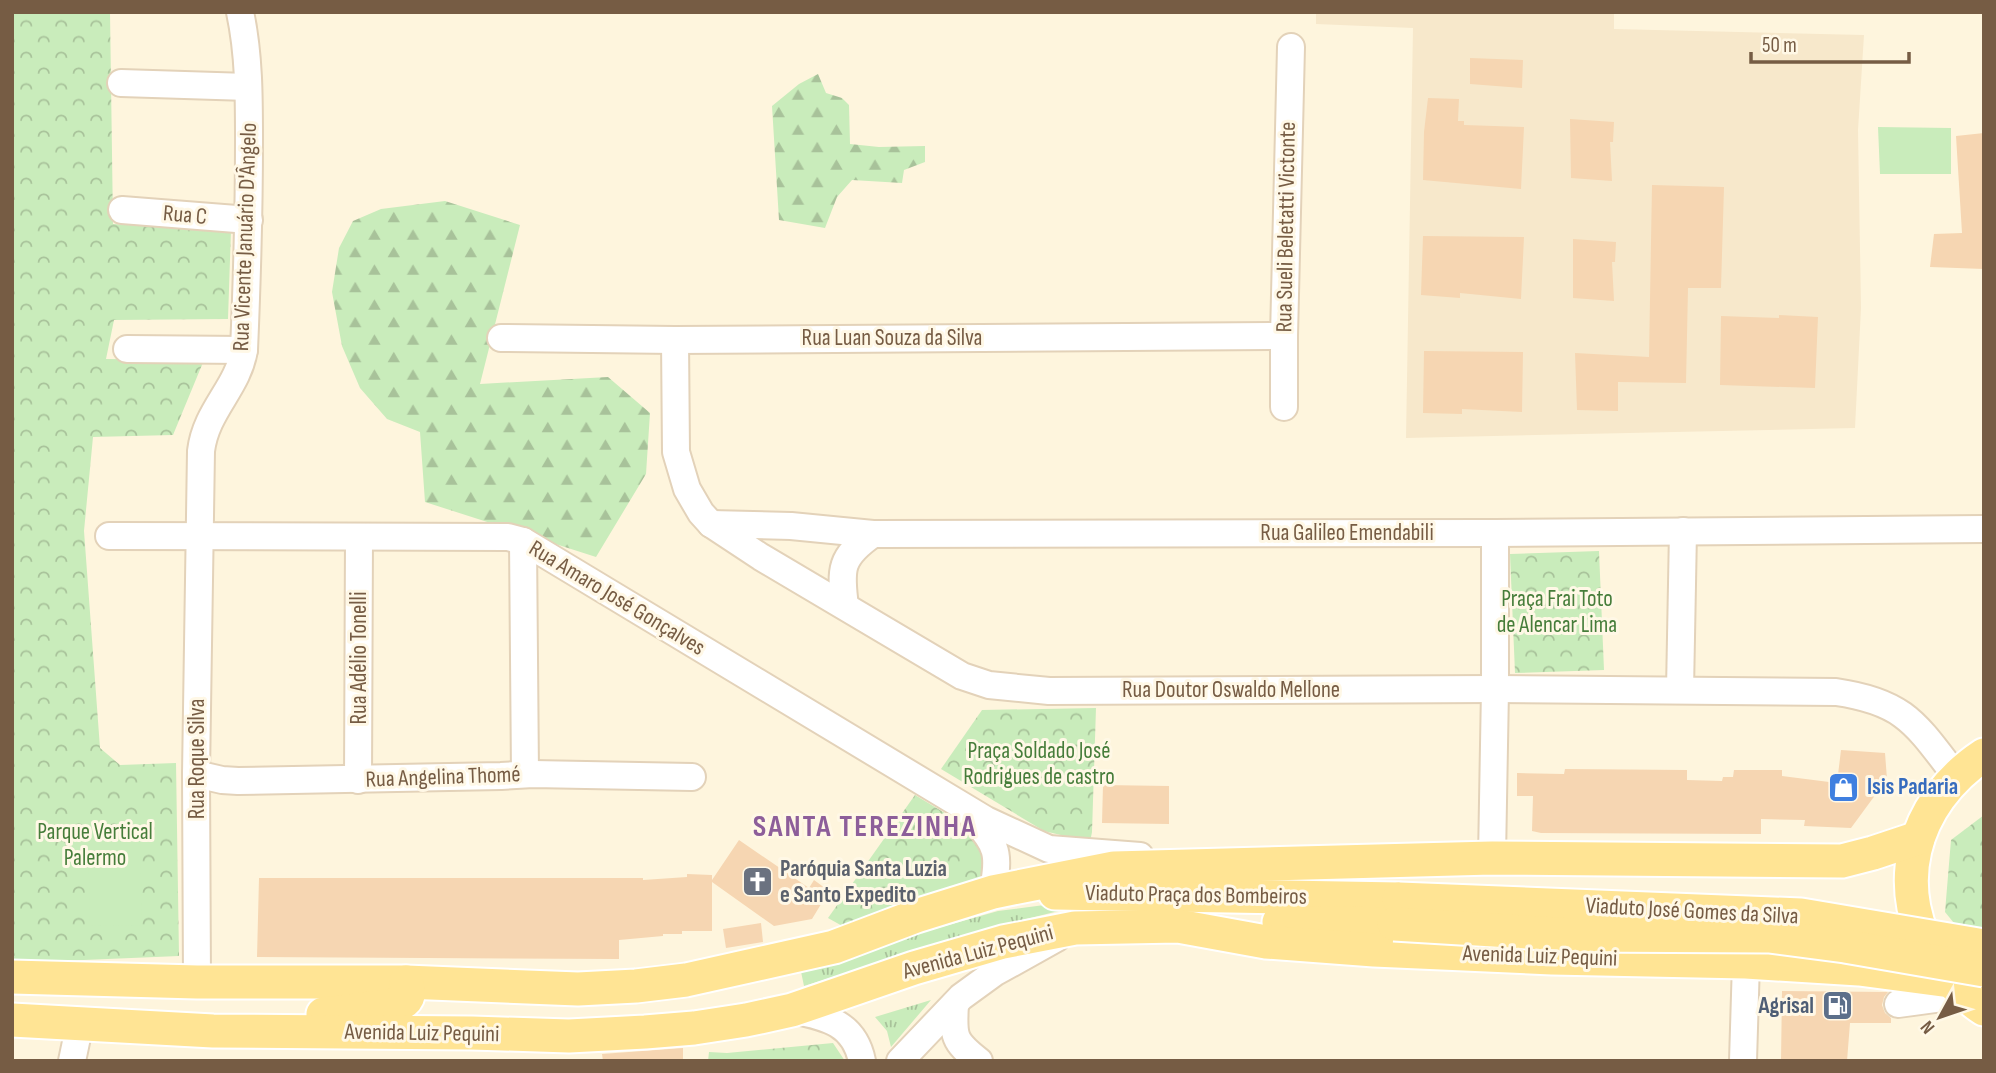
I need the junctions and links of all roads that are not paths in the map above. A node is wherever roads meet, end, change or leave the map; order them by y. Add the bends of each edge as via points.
1 (240, 12) edge
2 (1291, 47) dead end
3 (121, 83) dead end
4 (248, 87) junction
5 (122, 210) dead end
6 (249, 220) junction
7 (1284, 335) junction
8 (501, 338) dead end
9 (675, 340) junction
10 (127, 349) dead end
11 (244, 350) junction
12 (1284, 407) dead end
13 (711, 524) junction
14 (1984, 529) edge
15 (1684, 531) junction
16 (1495, 533) junction
17 (873, 534) junction
18 (108, 536) dead end
19 (198, 536) junction
20 (359, 537) junction
21 (523, 541) junction
22 (845, 606) junction
23 (1495, 689) junction
24 (1680, 690) junction
25 (1984, 755) edge
26 (196, 774) junction
27 (525, 774) junction
28 (1956, 776) junction
29 (692, 777) dead end
30 (358, 780) junction
31 (959, 803) junction
32 (1918, 838) junction
33 (1492, 858) junction
34 (1253, 864) junction
35 (993, 892) junction
36 (1396, 911) junction
37 (1178, 926) junction
38 (1075, 928) junction
39 (1984, 946) edge
40 (1746, 962) junction
41 (12, 978) edge
42 (198, 982) junction
43 (406, 982) junction
44 (1974, 996) edge
45 (954, 1004) junction
46 (1898, 1004) dead end
47 (792, 1010) junction
48 (12, 1020) edge
49 (80, 1023) junction
50 (213, 1031) junction
51 (72, 1061) edge
52 (862, 1061) edge
53 (900, 1061) edge
54 (979, 1061) edge
55 (1743, 1061) edge

1 - 4 street, Rua Vicente Januário D'Ângelo
2 - 7 street, Rua Sueli Beletatti Victonte
3 - 4 street
4 - 6 street, Rua Vicente Januário D'Ângelo
5 - 6 street, Rua C
6 - 11 street, Rua Vicente Januário D'Ângelo
7 - 9 street, Rua Luan Souza da Silva
7 - 12 street, Rua Sueli Beletatti Victonte
8 - 9 street, Rua Luan Souza da Silva
9 - 13 street, Rua Doutor Oswaldo Mellone via 676,452 687,489
10 - 11 street
11 - 19 street, Rua Vicente Januário D'Ângelo via 241,365 203,436
13 - 17 street, Rua Galileo Emendabili
13 - 22 street, Rua Doutor Oswaldo Mellone
14 - 15 street, Rua Galileo Emendabili
15 - 16 street, Rua Galileo Emendabili
15 - 24 street
16 - 17 street, Rua Galileo Emendabili
16 - 23 street
17 - 22 street via 856,546 844,566
18 - 19 street, Rua Amaro José Gonçalves
19 - 20 street, Rua Amaro José Gonçalves
19 - 26 street, Rua Roque Silva
20 - 21 street, Rua Amaro José Gonçalves via 508,537
20 - 30 street, Rua Adélio Tonelli
21 - 27 street
21 - 31 street, Rua Amaro José Gonçalves
22 - 23 street, Rua Doutor Oswaldo Mellone via 962,676 1011,688
23 - 24 street, Rua Doutor Oswaldo Mellone
23 - 33 street
24 - 28 street, Rua Doutor Oswaldo Mellone via 1862,695 1898,710 1914,723
25 - 28 main road
26 - 30 street, Rua Angelina Thomé via 238,781
26 - 42 street, Rua Roque Silva
27 - 29 street, Rua Angelina Thomé
27 - 30 street, Rua Angelina Thomé
28 - 32 main road via 1933,804
31 - 34 street, Rua Amaro José Gonçalves via 1049,849
31 - 35 street, Rua Amaro José Gonçalves via 994,844 998,864
32 - 33 main road, Avenida Luiz Pequini via 1842,861
32 - 44 main road via 1912,893 1926,947
33 - 34 main road, Avenida Luiz Pequini
34 - 35 main road, Avenida Luiz Pequini via 1114,868
35 - 36 main road, Viaduto Praça dos Bombeiros
35 - 43 main road, Avenida Luiz Pequini via 834,947 686,980 578,989
36 - 37 main road, Viaduto Praça dos Bombeiros
36 - 39 main road, Viaduto José Gomes da Silva, bridge via 1801,915
36 - 44 main road, Viaduto José Gomes da Silva, bridge via 1574,935 1769,936 1845,946
37 - 38 main road, Avenida Luiz Pequini
37 - 40 main road, Avenida Luiz Pequini via 1266,942 1374,950
38 - 45 street via 994,973
38 - 47 main road, Avenida Luiz Pequini via 978,949
40 - 44 main road, Avenida Luiz Pequini via 1859,969
40 - 55 street
41 - 42 main road, Avenida Luiz Pequini
42 - 43 main road, Avenida Luiz Pequini
43 - 50 main road via 409,995 400,1004
44 - 46 street
45 - 53 street
45 - 54 street via 953,1031
47 - 50 main road, Avenida Luiz Pequini via 694,1028 569,1036
47 - 52 street via 840,1024 853,1038
48 - 49 main road, Avenida Luiz Pequini
49 - 50 main road, Avenida Luiz Pequini
49 - 51 street

